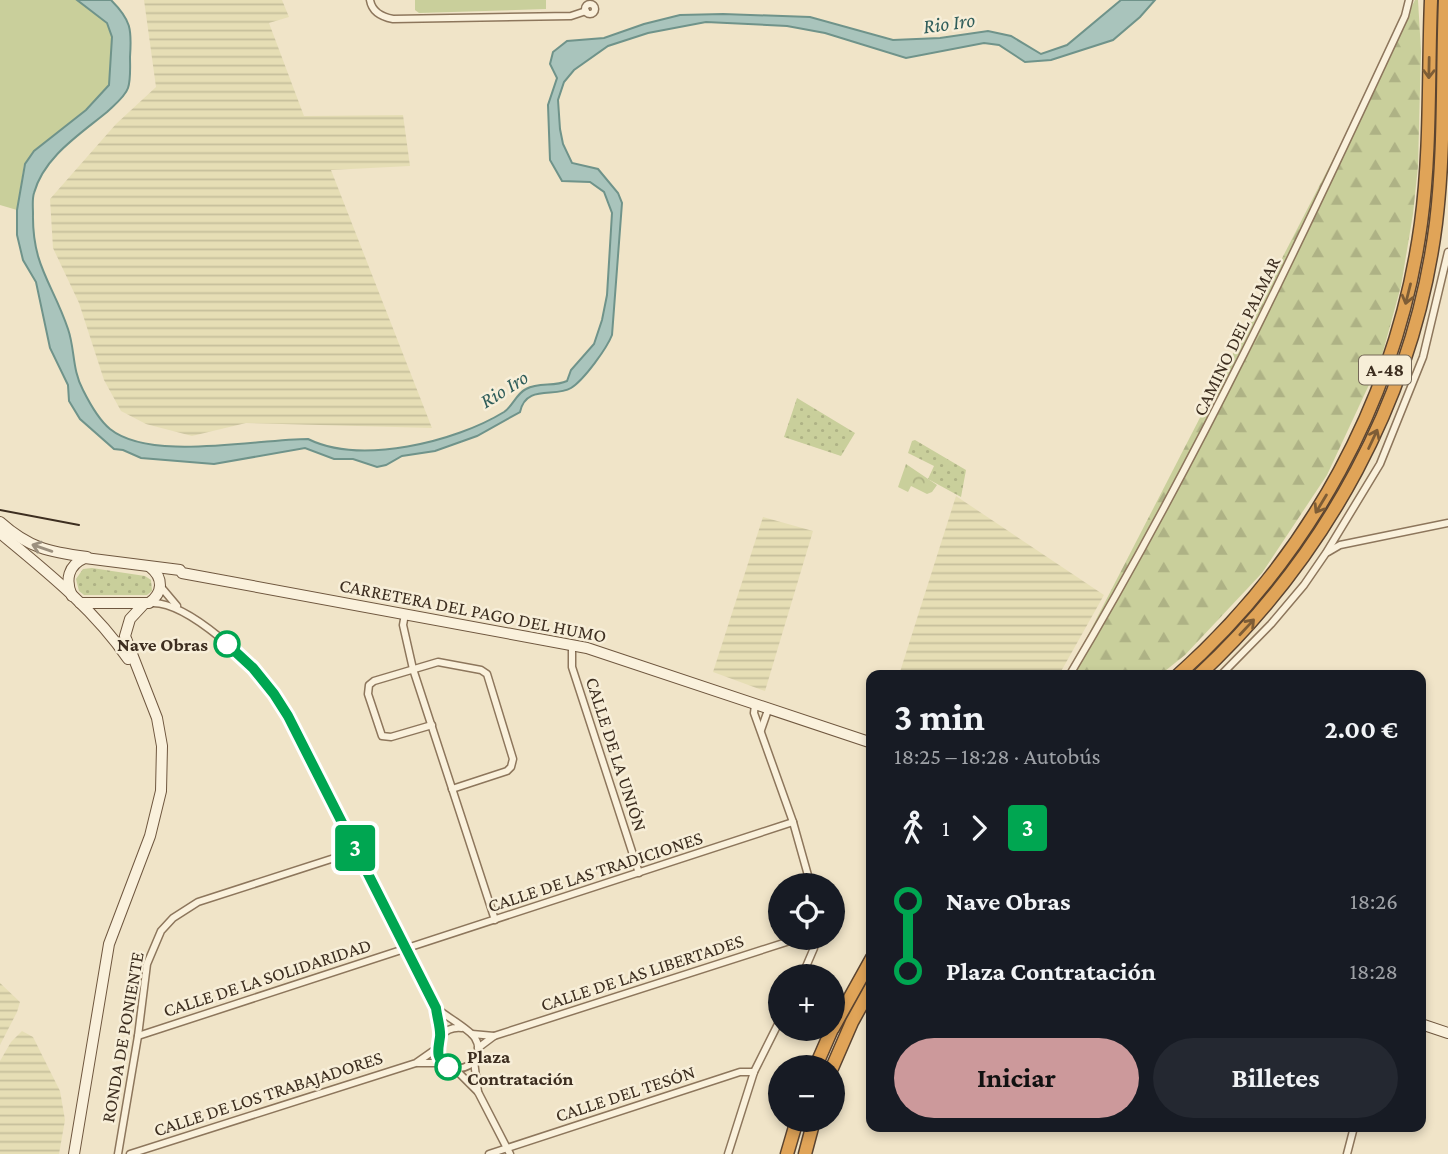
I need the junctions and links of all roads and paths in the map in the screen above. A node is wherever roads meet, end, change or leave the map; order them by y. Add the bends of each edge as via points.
1 (370, 0) edge
2 (1409, 0) edge
3 (1430, 0) edge
4 (1445, 0) edge
5 (595, 4) edge
6 (586, 6) edge
7 (1448, 252) edge
8 (0, 522) edge
9 (1448, 523) edge
10 (0, 533) edge
11 (1326, 553) junction
12 (91, 557) junction
13 (150, 567) junction
14 (182, 573) junction
15 (161, 585) junction
16 (76, 600) junction
17 (146, 604) junction
18 (178, 608) junction
19 (405, 613) junction
20 (572, 644) junction
21 (413, 669) junction
22 (1073, 670) edge
23 (1183, 670) edge
24 (1204, 670) edge
25 (1226, 670) edge
26 (139, 673) junction
27 (755, 709) junction
28 (767, 713) junction
29 (432, 725) junction
30 (761, 730) junction
31 (866, 741) edge
32 (452, 789) junction
33 (793, 822) junction
34 (356, 851) junction
35 (639, 873) junction
36 (807, 873) edge
37 (495, 919) junction
38 (768, 948) edge
39 (406, 949) junction
40 (866, 969) edge
41 (866, 997) edge
42 (845, 1006) edge
43 (436, 1008) junction
44 (1426, 1026) edge
45 (462, 1028) junction
46 (472, 1034) junction
47 (1448, 1034) edge
48 (138, 1036) junction
49 (494, 1036) junction
50 (440, 1037) junction
51 (770, 1041) edge
52 (478, 1048) junction
53 (436, 1049) junction
54 (838, 1055) edge
55 (474, 1061) junction
56 (416, 1063) junction
57 (443, 1063) junction
58 (455, 1069) junction
59 (754, 1072) junction
60 (478, 1092) junction
61 (793, 1132) edge
62 (811, 1132) edge
63 (1353, 1132) edge
64 (508, 1151) edge
65 (74, 1154) edge
66 (118, 1154) edge
67 (130, 1154) edge
68 (489, 1154) edge
69 (728, 1154) edge
70 (787, 1154) edge
71 (805, 1154) edge
72 (1347, 1154) edge

1 - 6 street via 377,13 393,19 571,16
2 - 22 street, CAMINO DEL PALMAR via 1192,460
3 -> 23 highway, A-48 via 1421,222 1408,292 1380,384 1348,455 1297,541 1246,607
24 -> 4 highway, A-48 via 1259,614 1317,538 1362,463 1397,380 1417,318 1436,223
5 - 6 street via 592,14
7 - 11 street via 1432,326 1411,390 1380,464
12 -> 8 main road, CARRETERA DEL PAGO DEL HUMO via 33,546
9 - 11 street via 1340,545
10 - 16 main road
11 - 25 street via 1271,624
12 - 13 main road, CARRETERA DEL PAGO DEL HUMO
12 - 16 main road via 80,560 69,572 68,585
13 - 14 main road, CARRETERA DEL PAGO DEL HUMO
13 - 15 main road
14 - 15 main road via 169,576
14 - 19 main road, CARRETERA DEL PAGO DEL HUMO
15 - 17 main road
15 - 18 street
16 - 17 main road
16 - 26 main road via 109,632
17 - 18 street
17 - 26 main road via 125,631
18 - 34 street via 239,655 274,694
19 - 20 main road, CARRETERA DEL PAGO DEL HUMO
19 - 21 street via 403,625
20 - 27 main road, CARRETERA DEL PAGO DEL HUMO
20 - 35 street, CALLE DE LA UNIÓN via 572,667
21 - 29 street
21 - 29 street via 368,688 382,736
21 - 32 street via 443,663 481,670 489,677 513,759 511,767
26 - 65 main road via 160,731 161,791 150,835 109,944
27 - 28 main road, CARRETERA DEL PAGO DEL HUMO
27 - 30 street
28 - 30 street
28 - 31 main road, CARRETERA DEL PAGO DEL HUMO
29 - 32 street
30 - 33 street
32 - 37 street
33 - 35 street, CALLE DE LAS TRADICIONES
33 - 36 street
34 - 39 street
34 - 48 street, RONDA DE PONIENTE via 198,902 173,918 161,931 147,964
35 - 37 street, CALLE DE LAS TRADICIONES
37 - 39 street, CALLE DE LAS TRADICIONES
38 - 49 street, CALLE DE LAS LIBERTADES
39 - 43 street
39 - 48 street, CALLE DE LA SOLIDARIDAD
40 - 42 highway
41 - 54 highway
43 - 45 street
43 - 50 street
44 - 47 main road
45 - 46 street
45 - 50 street via 450,1029
46 - 49 street, CALLE DE LAS LIBERTADES
46 - 52 street
48 - 66 street, RONDA DE PONIENTE
49 - 52 street, CALLE DE LAS LIBERTADES
50 - 53 street
51 - 59 street
52 - 55 street
53 - 56 street, CALLE DE LOS TRABAJADORES
53 - 57 street
55 - 58 street
55 - 60 street
56 - 57 street, CALLE DE LOS TRABAJADORES
56 - 67 street, CALLE DE LOS TRABAJADORES
57 - 58 street
58 - 60 street
59 - 64 street, CALLE DEL TESÓN via 740,1072
59 - 69 street
60 - 64 street
61 - 70 highway
62 - 71 highway
63 - 72 street
64 - 68 street, CALLE DEL TESÓN

